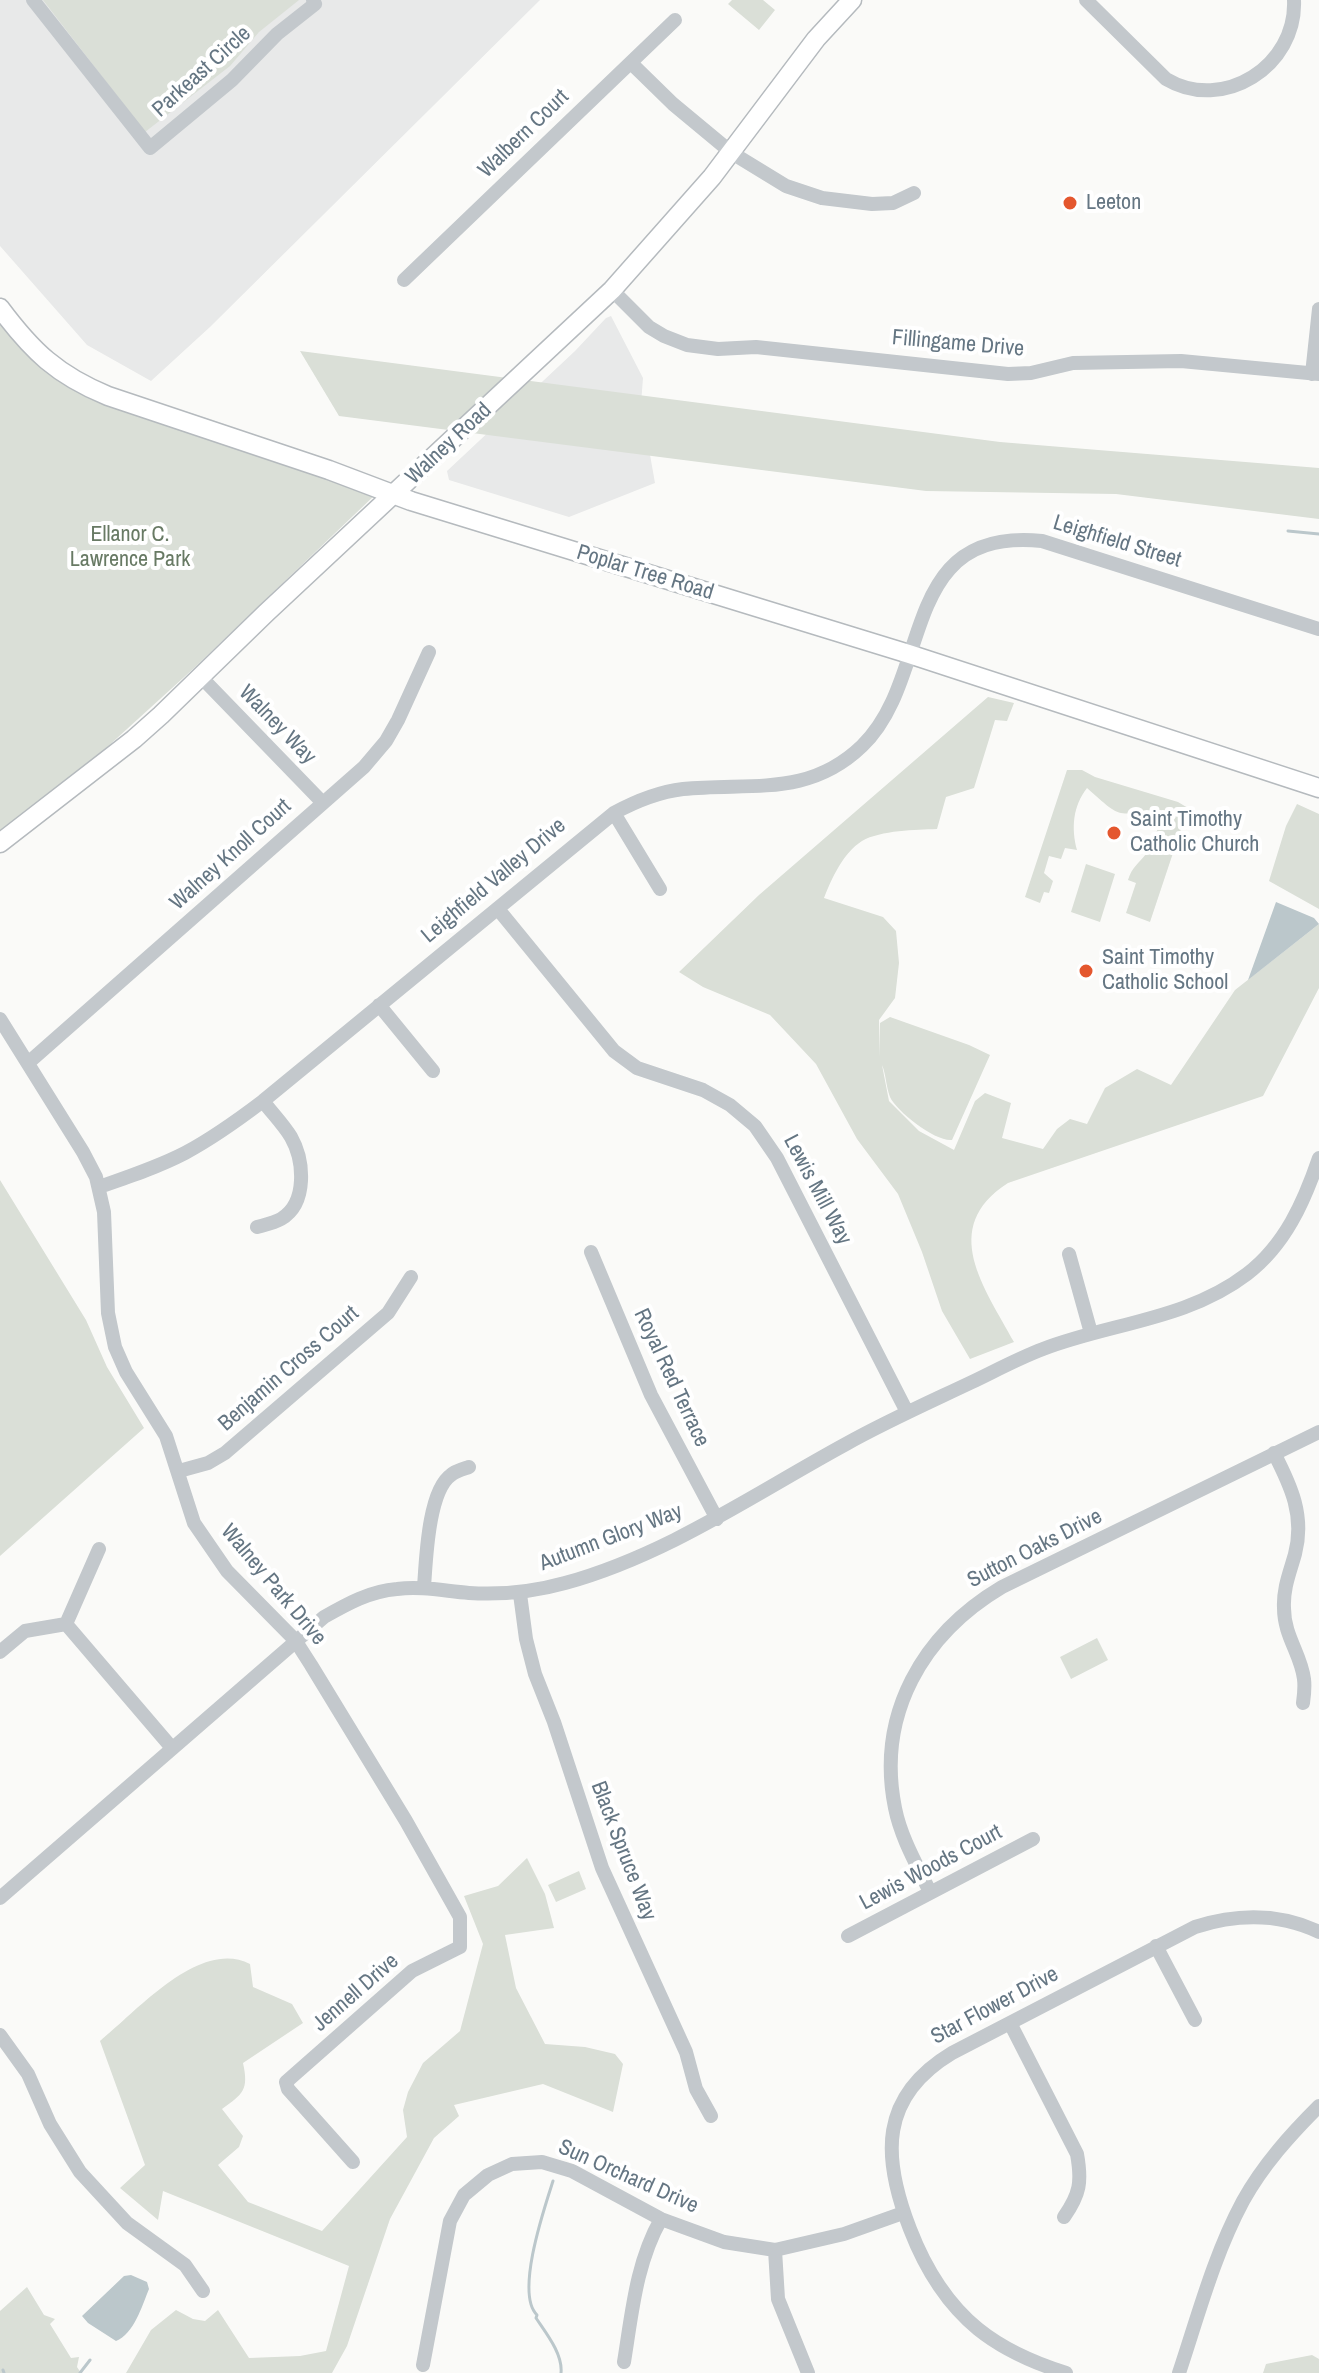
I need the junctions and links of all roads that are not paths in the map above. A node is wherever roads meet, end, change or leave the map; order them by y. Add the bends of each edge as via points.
1 (33, 0) edge
2 (313, 0) edge
3 (852, 0) edge
4 (1086, 0) edge
5 (1294, 0) edge
6 (675, 20) dead end
7 (631, 63) junction
8 (732, 153) junction
9 (914, 193) dead end
10 (404, 280) dead end
11 (612, 290) junction
12 (0, 308) edge
13 (1319, 309) edge
14 (1316, 374) edge
15 (394, 495) junction
16 (1319, 629) edge
17 (429, 652) dead end
18 (909, 654) junction
19 (201, 677) junction
20 (1319, 788) edge
21 (323, 803) junction
22 (614, 813) junction
23 (0, 843) edge
24 (660, 889) dead end
25 (498, 909) junction
26 (379, 1005) junction
27 (0, 1019) edge
28 (28, 1063) junction
29 (433, 1071) dead end
30 (263, 1101) junction
31 (1319, 1158) edge
32 (99, 1187) junction
33 (257, 1227) dead end
34 (591, 1252) dead end
35 (1069, 1254) dead end
36 (411, 1277) dead end
37 (1091, 1333) junction
38 (907, 1412) junction
39 (1319, 1432) edge
40 (1274, 1453) junction
41 (469, 1467) dead end
42 (179, 1471) junction
43 (717, 1519) junction
44 (99, 1549) dead end
45 (424, 1587) junction
46 (520, 1594) junction
47 (66, 1624) junction
48 (295, 1640) junction
49 (0, 1652) edge
50 (1303, 1703) dead end
51 (172, 1748) junction
52 (1033, 1839) dead end
53 (930, 1892) junction
54 (0, 1898) edge
55 (1319, 1932) edge
56 (848, 1936) dead end
57 (1156, 1946) junction
58 (460, 1947) joint
59 (1195, 2020) dead end
60 (1010, 2023) junction
61 (0, 2035) edge
62 (1319, 2106) edge
63 (711, 2116) dead end
64 (353, 2162) dead end
65 (903, 2213) junction
66 (1064, 2217) dead end
67 (661, 2219) junction
68 (775, 2250) junction
69 (203, 2291) dead end
70 (624, 2362) dead end
71 (423, 2365) dead end
72 (1045, 2370) edge
73 (808, 2373) edge
74 (1066, 2373) edge
75 (1179, 2373) edge

1 - 2 street, Parkeast Circle via 150,148 232,80 315,4
3 - 8 main road, Walney Road via 803,54
4 - 5 street via 1166,79 1209,92 1249,81 1274,60 1289,35
6 - 7 street, Walbern Court
7 - 8 street
7 - 10 street, Walbern Court
8 - 9 street via 786,186 822,198 882,204
8 - 11 main road, Walney Road
11 - 14 street, Fillingame Drive via 656,332 701,348 756,347 1008,374 1073,363 1181,361
11 - 15 main road, Walney Road
12 - 15 main road, Poplar Tree Road via 39,356 84,386
13 - 14 street
15 - 18 main road, Poplar Tree Road
15 - 19 main road, Walney Road
16 - 18 street, Leighfield Street via 1042,541 1015,540 975,552 948,571 927,602
17 - 21 street, Walney Knoll Court via 386,741
18 - 20 main road, Poplar Tree Road
18 - 22 street, Leighfield Valley Drive via 883,721 862,746 828,771 786,785 666,792
19 - 21 street, Walney Way
19 - 23 main road, Walney Road via 134,739
21 - 28 street, Walney Knoll Court
22 - 24 street
22 - 25 street, Leighfield Valley Drive
25 - 26 street, Leighfield Valley Drive
25 - 38 street, Lewis Mill Way via 614,1051 637,1068 703,1090 755,1126 777,1158
26 - 29 street
26 - 30 street, Leighfield Valley Drive
27 - 28 street, Walney Park Drive
28 - 32 street, Walney Park Drive
30 - 32 street, Leighfield Valley Drive via 185,1153
30 - 33 street via 293,1140 301,1174 288,1213
31 - 37 street, Autumn Glory Way via 1290,1227 1245,1276 1196,1303
32 - 42 street, Walney Park Drive via 115,1347 166,1436
34 - 43 street, Royal Red Terrace via 651,1395
35 - 37 street
36 - 42 street, Benjamin Cross Court via 388,1313 225,1453
37 - 38 street, Autumn Glory Way via 1042,1349
38 - 43 street, Autumn Glory Way
39 - 40 street, Sutton Oaks Drive
40 - 50 street via 1298,1516 1284,1607 1288,1636 1305,1680
40 - 53 street, Sutton Oaks Drive via 1002,1587 963,1612 939,1637 904,1696 891,1768 900,1824
41 - 45 street via 449,1476 439,1492 427,1531
42 - 48 street, Walney Park Drive via 194,1523 209,1549
43 - 46 street, Autumn Glory Way via 662,1547 567,1583
44 - 47 street
45 - 46 street, Autumn Glory Way
45 - 48 street, Autumn Glory Way via 367,1595 324,1617
46 - 63 street, Black Spruce Way via 535,1674 602,1868
47 - 49 street via 25,1631
47 - 51 street
48 - 51 street, Autumn Glory Way
48 - 58 street, Walney Park Drive via 460,1917
51 - 54 street, Autumn Glory Way
52 - 53 street, Lewis Woods Court
53 - 56 street, Lewis Woods Court
55 - 57 street, Star Flower Drive via 1281,1919 1245,1917 1195,1927
57 - 59 street
57 - 60 street, Star Flower Drive
58 - 64 street, Jennell Drive via 412,1971 286,2082
60 - 65 street, Star Flower Drive via 937,2062 904,2099 890,2150
60 - 66 street via 1077,2154 1078,2194
61 - 69 street via 28,2074 50,2124 80,2172 127,2223 185,2265
62 - 75 street via 1294,2130 1245,2198 1221,2250
65 - 68 street, Sun Orchard Drive
65 - 72 street, Star Flower Drive via 930,2273 957,2309 998,2344
67 - 68 street, Sun Orchard Drive via 724,2242
67 - 70 street via 648,2241 636,2285
67 - 71 street, Sun Orchard Drive via 572,2171 542,2162 512,2164 488,2175 464,2195 450,2221
68 - 73 street via 778,2299
72 - 74 street, Star Flower Drive

